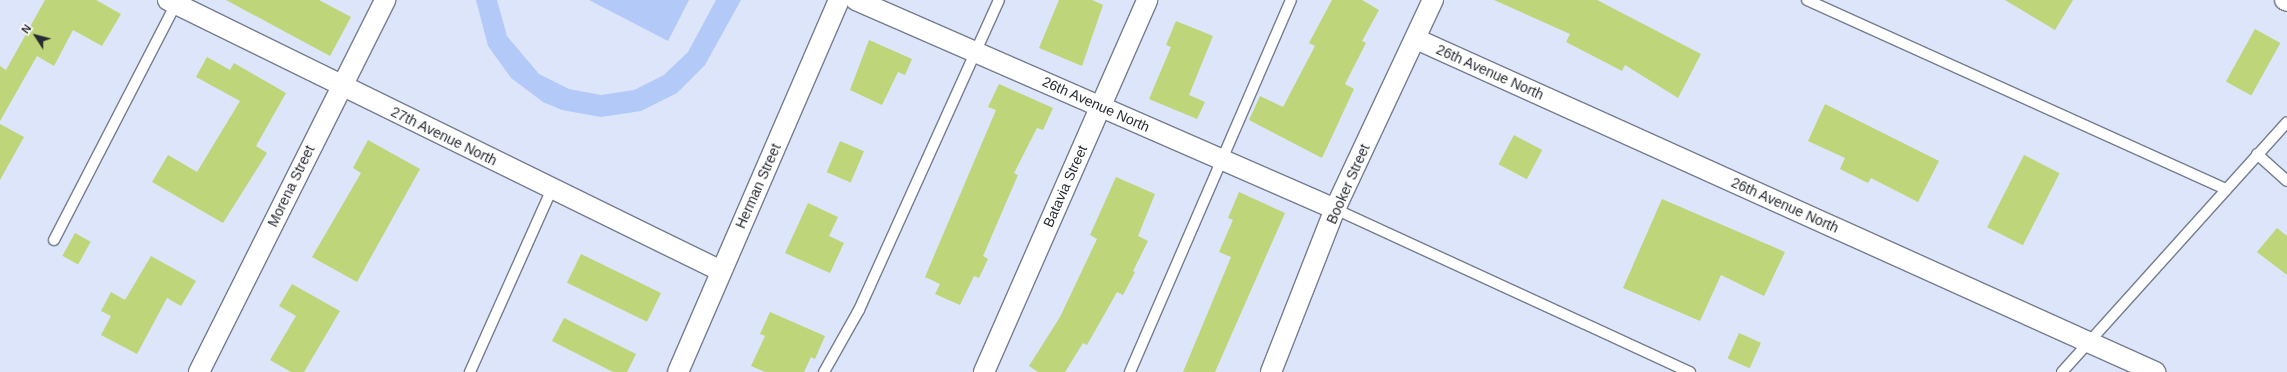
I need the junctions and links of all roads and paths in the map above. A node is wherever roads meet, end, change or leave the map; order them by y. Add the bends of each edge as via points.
1 (385, 0) edge
2 (839, 0) edge
3 (856, 0) edge
4 (999, 0) edge
5 (1147, 0) edge
6 (1292, 0) edge
7 (1433, 0) edge
8 (1807, 0) edge
9 (172, 2) edge
10 (1416, 39) junction
11 (976, 52) junction
12 (341, 86) junction
13 (1101, 106) junction
14 (2287, 122) edge
15 (2257, 154) junction
16 (1222, 159) junction
17 (2287, 180) edge
18 (2224, 188) junction
19 (552, 189) junction
20 (1335, 209) junction
21 (54, 240) dead end
22 (721, 271) junction
23 (2090, 343) junction
24 (679, 371) edge
25 (199, 372) edge
26 (470, 372) edge
27 (824, 372) edge
28 (984, 372) edge
29 (1130, 372) edge
30 (1271, 372) edge
31 (1690, 372) edge
32 (2062, 372) edge
33 (2155, 372) edge

1 - 12 street, Morena Street
2 - 22 street, Herman Street
3 - 11 street, 26th Avenue North
4 - 11 lane
5 - 13 street, Batavia Street
6 - 16 lane
7 - 10 street, Booker Street
8 - 18 lane
9 - 12 street, 27th Avenue North
9 - 21 lane
10 - 20 street, Booker Street
10 - 23 street, 26th Avenue North
11 - 13 street, 26th Avenue North
11 - 27 lane via 859,310
12 - 19 street, 27th Avenue North
12 - 25 street, Morena Street
13 - 16 street, 26th Avenue North
13 - 28 street, Batavia Street
14 - 15 lane
15 - 17 lane
15 - 18 lane
16 - 20 street, 26th Avenue North
16 - 29 lane
18 - 23 lane
19 - 22 street, 27th Avenue North
19 - 26 lane
20 - 30 street, Booker Street
20 - 31 lane
22 - 24 street, Herman Street
23 - 32 lane
23 - 33 street, 26th Avenue North

